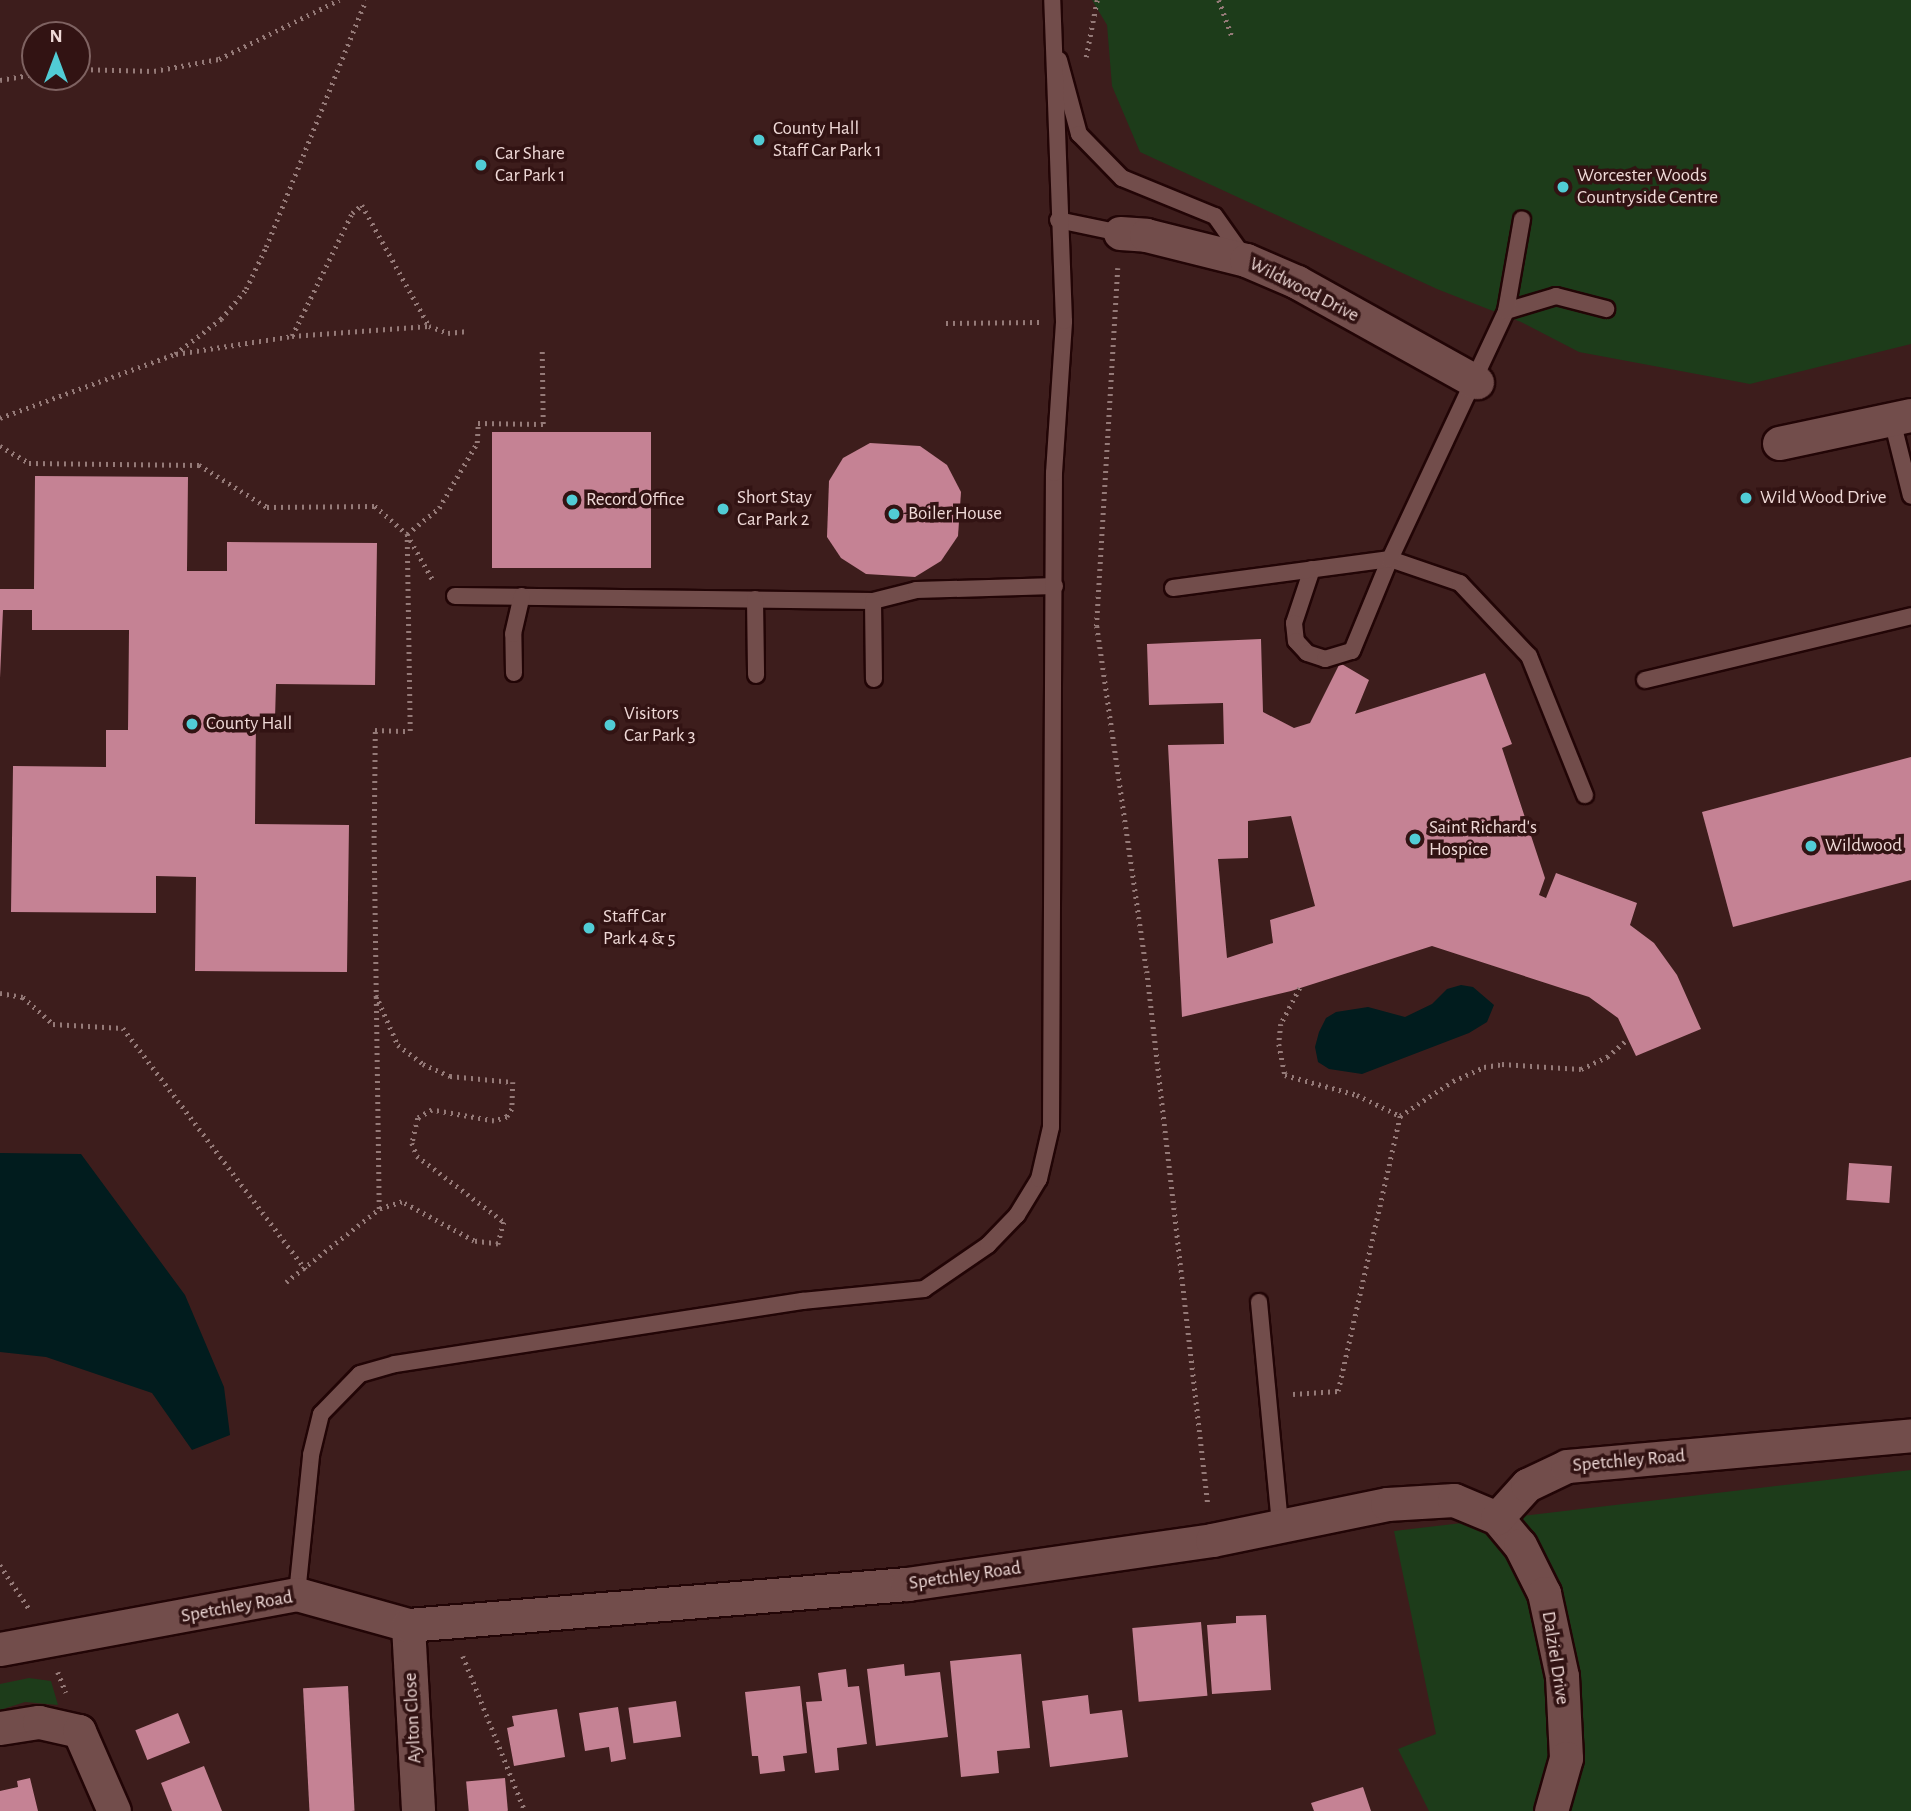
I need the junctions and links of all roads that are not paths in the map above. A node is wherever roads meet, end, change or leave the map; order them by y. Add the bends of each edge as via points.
1 (1052, 0) edge
2 (1052, 34) junction
3 (1522, 219) dead end
4 (1058, 220) junction
5 (1120, 233) joint
6 (1246, 260) junction
7 (1606, 309) dead end
8 (1506, 311) junction
9 (1477, 382) junction
10 (1902, 418) edge
11 (1779, 443) dead end
12 (1911, 496) edge
13 (1390, 559) junction
14 (1312, 569) junction
15 (1055, 586) junction
16 (1173, 588) dead end
17 (455, 596) road end
18 (522, 596) junction
19 (755, 599) junction
20 (873, 601) junction
21 (1911, 615) edge
22 (514, 674) dead end
23 (756, 675) dead end
24 (874, 679) dead end
25 (1645, 680) dead end
26 (1585, 795) dead end
27 (1259, 1302) dead end
28 (1911, 1435) edge
29 (1497, 1518) junction
30 (1280, 1526) junction
31 (297, 1594) junction
32 (408, 1625) junction
33 (0, 1649) edge
34 (0, 1728) edge
35 (114, 1811) edge
36 (418, 1811) edge
37 (1551, 1811) edge

1 - 2 lane
2 - 4 lane
2 - 6 lane via 1079,134 1122,178 1215,216
3 - 8 lane
4 - 5 lane
4 - 15 lane via 1064,321 1054,473
5 - 6 street, Wildwood Drive
6 - 9 street, Wildwood Drive via 1297,282
7 - 8 lane via 1556,296
8 - 9 lane
9 - 13 lane
10 - 11 street
10 - 12 lane
13 - 14 lane
13 - 14 lane via 1352,651 1325,659 1307,653 1296,641 1294,623
13 - 26 lane via 1460,583 1529,656
14 - 16 lane
15 - 20 lane via 916,590
15 - 31 lane via 1051,1127 1039,1179 1017,1214 957,1270 923,1289 802,1301 395,1364 360,1374 321,1414 311,1455
17 - 18 lane
18 - 19 lane
18 - 22 lane via 513,634
19 - 20 lane
19 - 23 lane
20 - 24 lane
21 - 25 lane
27 - 30 lane
28 - 29 street, Spetchley Road via 1567,1466 1527,1485
29 - 30 street, Spetchley Road via 1454,1500 1387,1504
29 - 37 street, Dalziel Drive via 1520,1545 1544,1593 1562,1675 1566,1758
30 - 32 street, Spetchley Road via 907,1584
31 - 32 street, Spetchley Road
31 - 33 street, Spetchley Road
32 - 36 street, Aylton Close
34 - 35 street via 39,1722 79,1731

